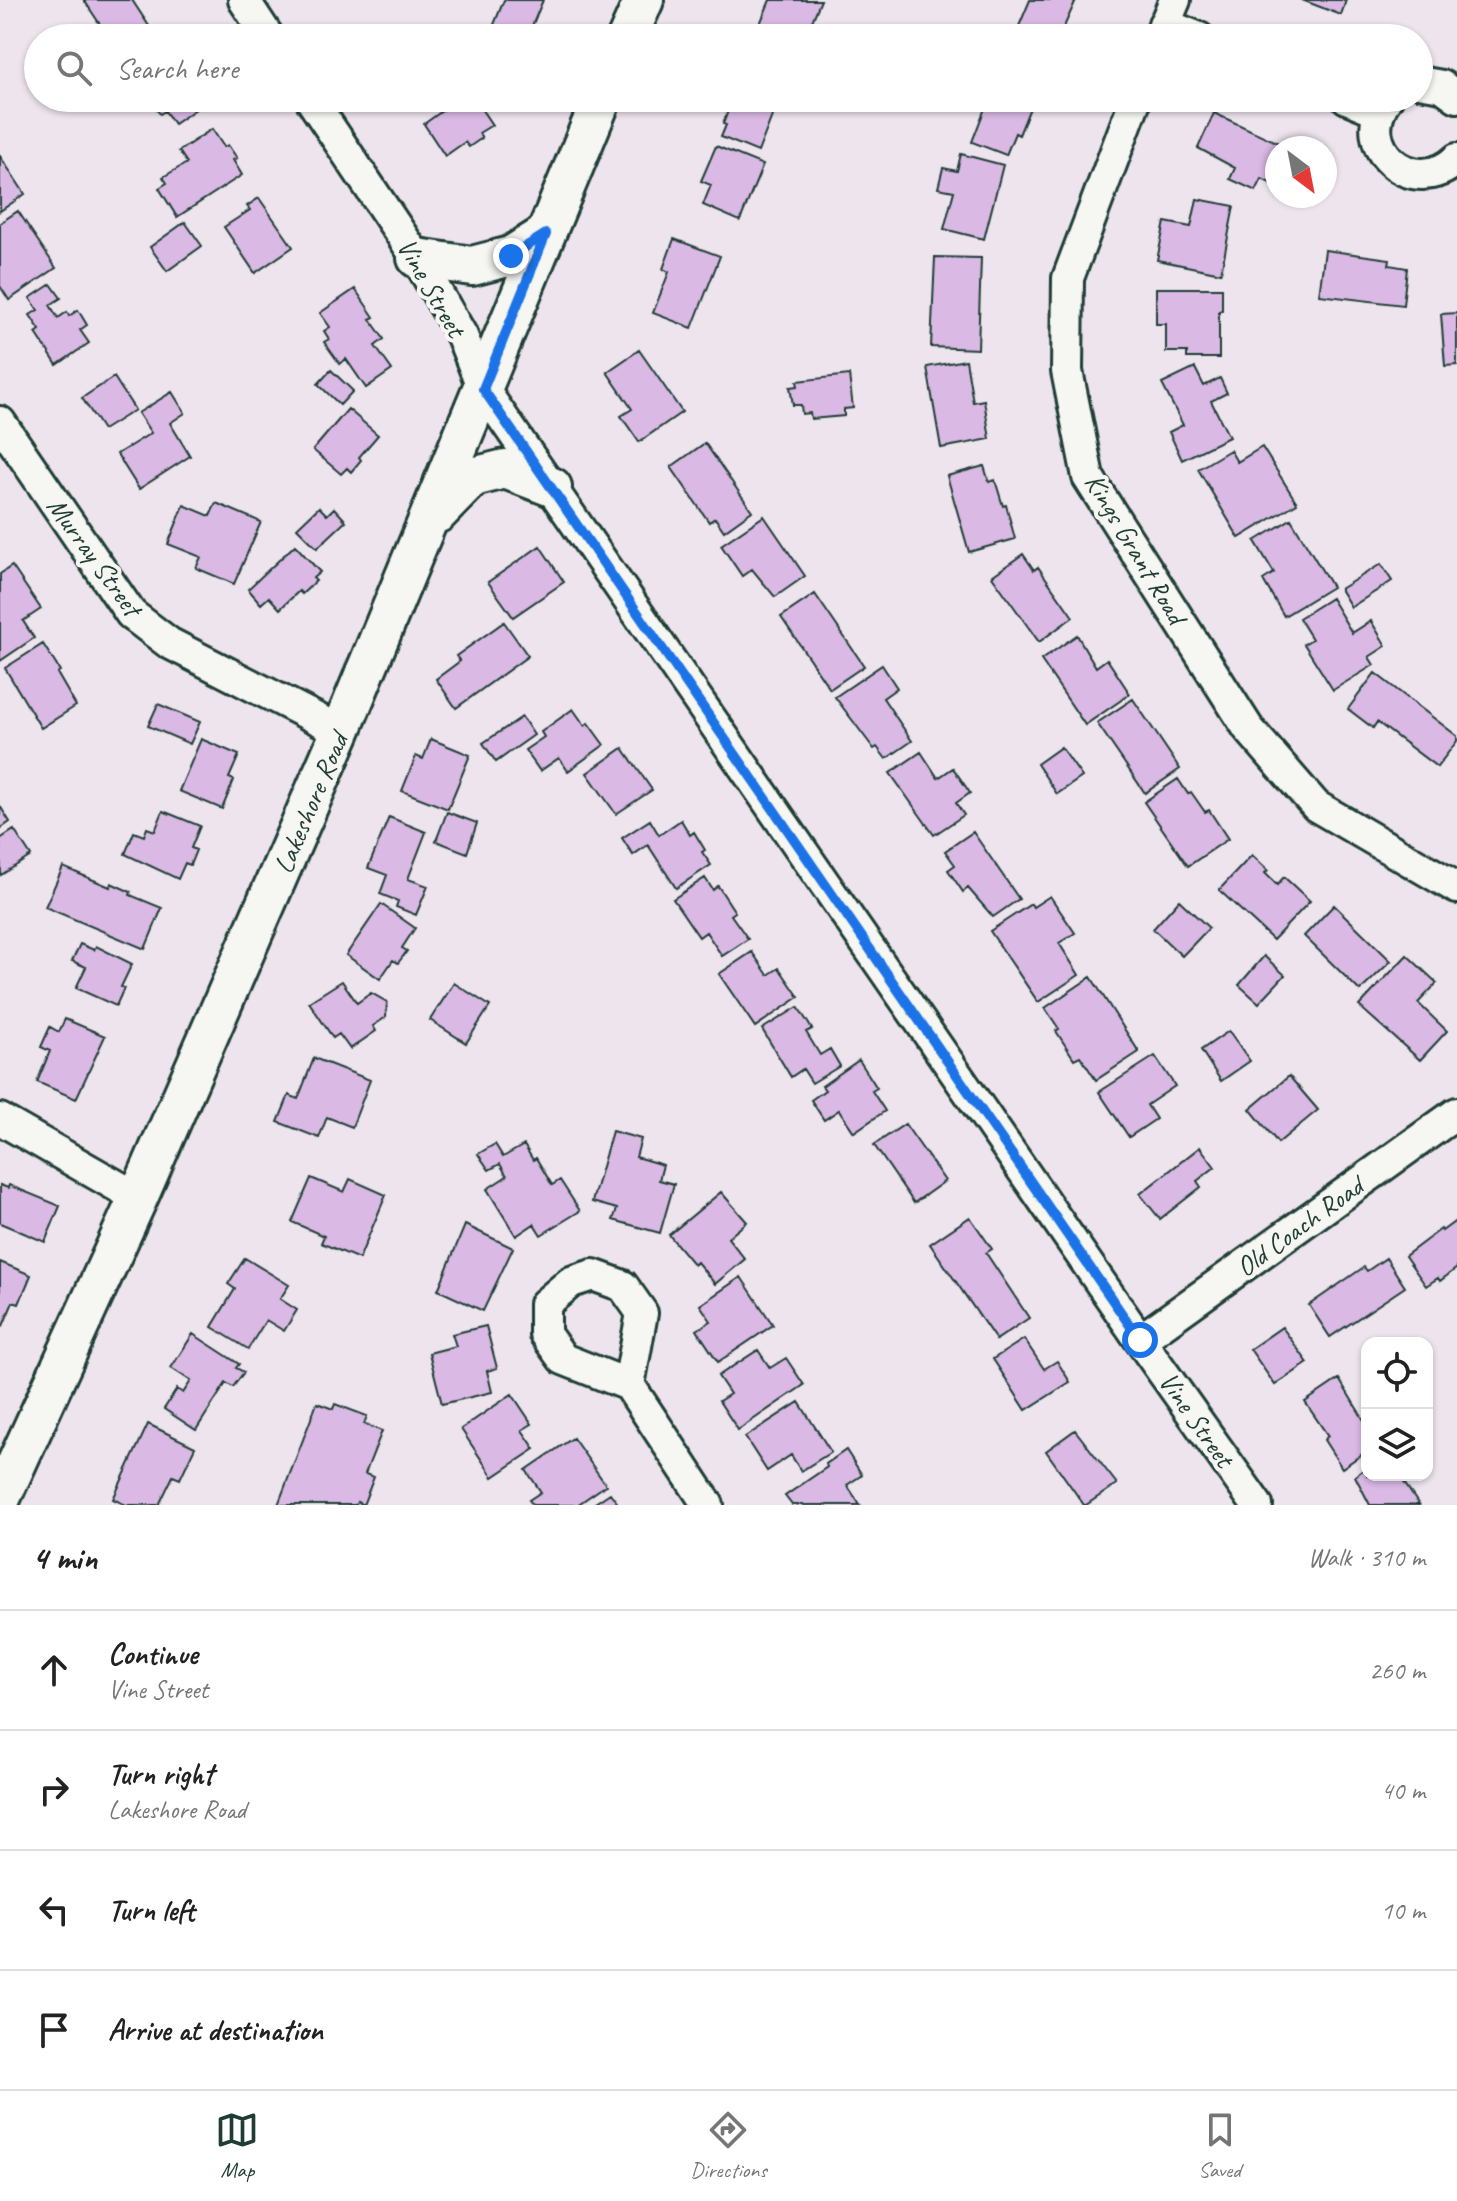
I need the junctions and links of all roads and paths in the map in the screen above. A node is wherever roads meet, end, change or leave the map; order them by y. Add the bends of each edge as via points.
1 (244, 0) edge
2 (644, 0) edge
3 (260, 24) edge
4 (633, 24) edge
5 (1433, 84) edge
6 (1457, 97) edge
7 (319, 112) edge
8 (596, 112) edge
9 (1131, 112) edge
10 (1381, 112) edge
11 (1457, 159) edge
12 (546, 234) junction
13 (417, 258) junction
14 (483, 389) junction
15 (0, 422) edge
16 (552, 487) junction
17 (425, 526) junction
18 (341, 731) junction
19 (1457, 888) edge
20 (1457, 1113) edge
21 (0, 1119) edge
22 (138, 1198) junction
23 (1140, 1340) junction
24 (629, 1385) dead end
25 (0, 1500) edge
26 (708, 1505) edge
27 (1257, 1505) edge

1 - 3 street
2 - 4 main road
5 - 6 street
7 - 13 street, Vine Street
8 - 12 main road, Lakeshore Road
9 - 19 street, Kings Grant Road via 1068,278 1067,371 1088,477 1248,728 1316,806
10 - 11 street via 1378,143 1397,167 1428,174
12 - 13 main road via 511,256 472,266
12 - 14 main road, Lakeshore Road
13 - 14 street, Vine Street via 462,336
14 - 16 street, Vine Street
14 - 17 main road, Lakeshore Road
15 - 18 street, Murray Street via 131,614 169,643
16 - 17 main road via 505,469 473,477
16 - 23 street, Vine Street
17 - 18 main road, Lakeshore Road
18 - 22 main road, Lakeshore Road
20 - 23 street, Old Coach Road
21 - 22 street
22 - 25 main road, Lakeshore Road
23 - 27 street, Vine Street
24 - 26 street

